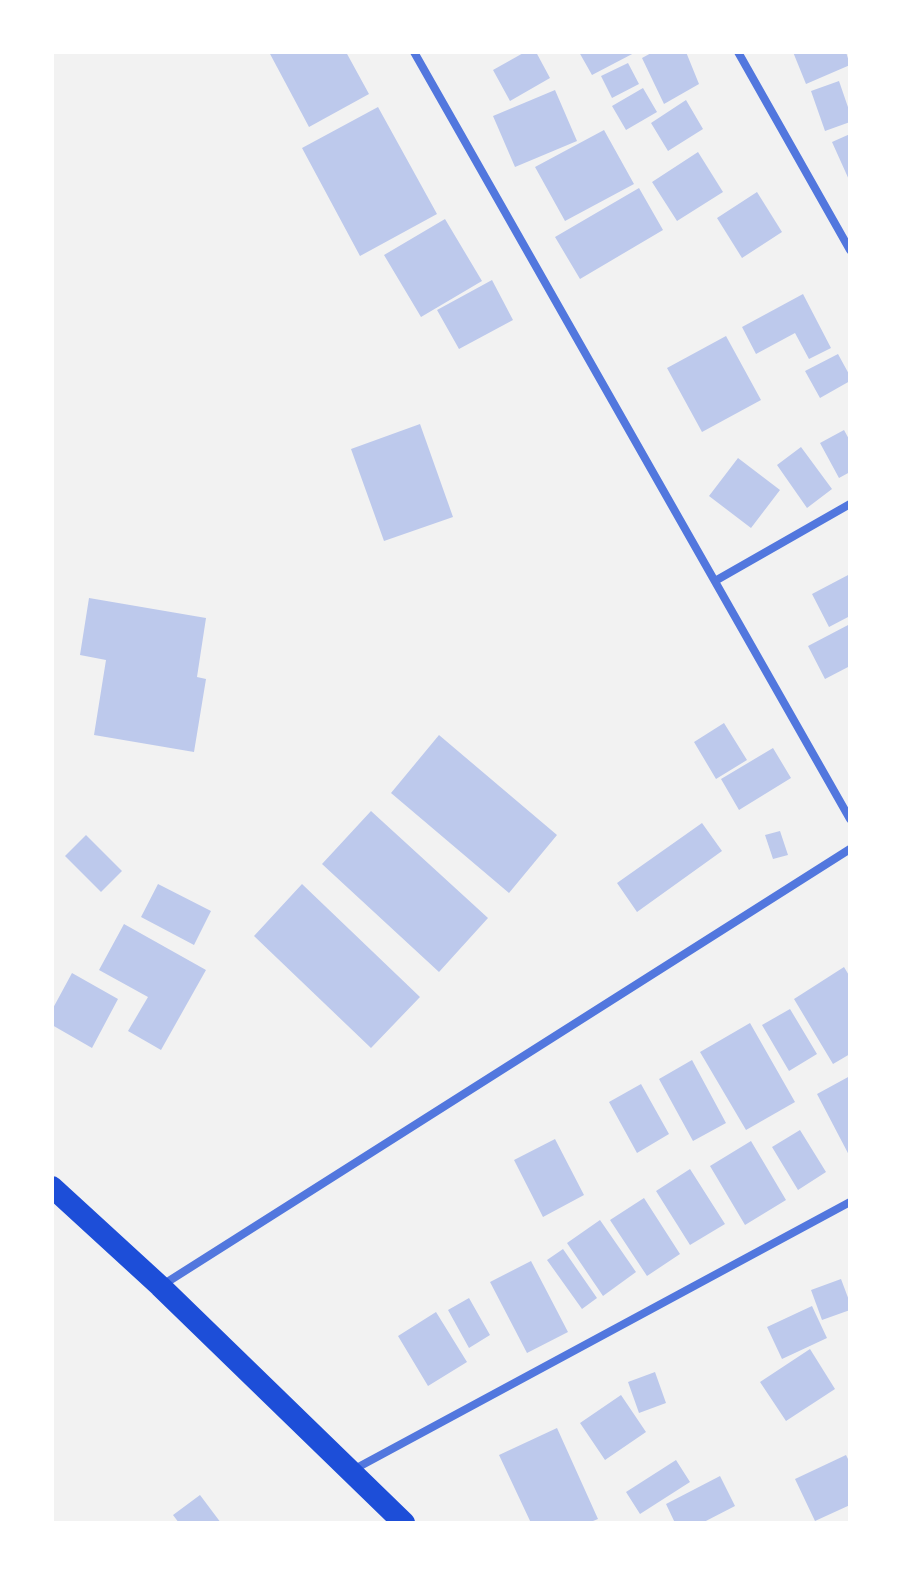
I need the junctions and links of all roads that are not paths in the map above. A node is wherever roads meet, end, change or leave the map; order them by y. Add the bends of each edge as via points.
1 (414, 52) edge
2 (738, 52) edge
3 (850, 250) edge
4 (850, 504) edge
5 (715, 581) junction
6 (850, 819) edge
7 (850, 849) edge
8 (52, 1187) edge
9 (850, 1202) edge
10 (160, 1286) junction
11 (350, 1471) junction
12 (404, 1523) edge

1 - 5 street
2 - 3 street
4 - 5 street
5 - 6 street
7 - 10 street
8 - 10 highway
9 - 11 street
10 - 11 highway
11 - 12 highway

